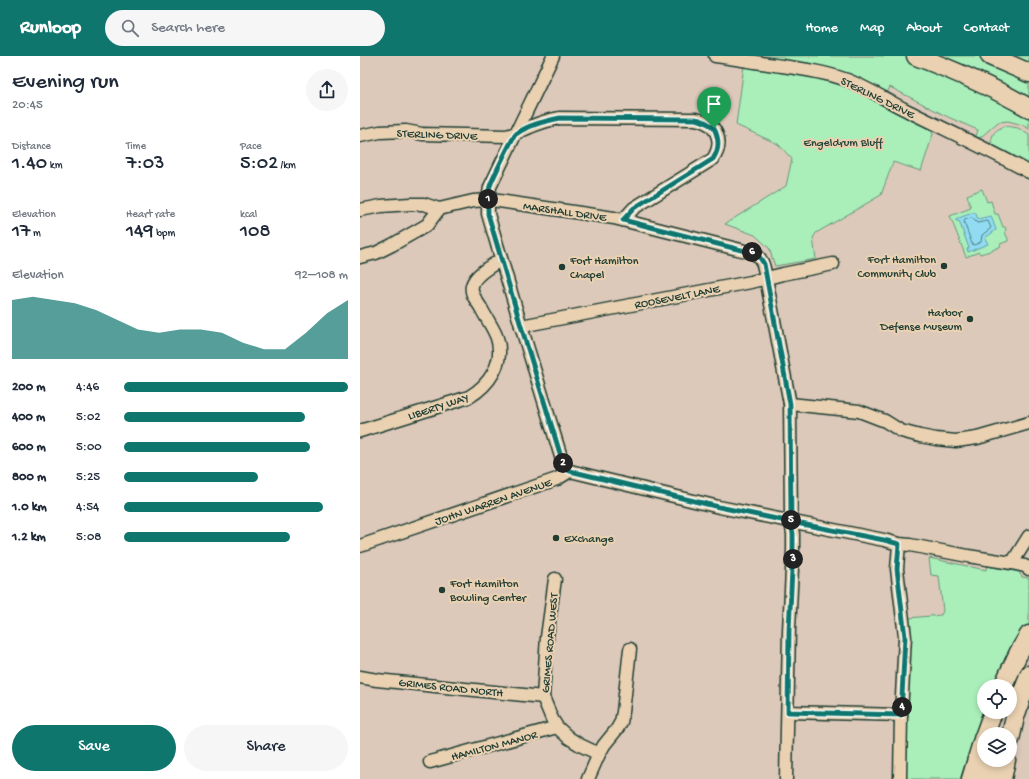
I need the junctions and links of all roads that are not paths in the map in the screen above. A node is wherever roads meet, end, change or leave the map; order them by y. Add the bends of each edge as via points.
1 (553, 56) edge
2 (715, 56) edge
3 (916, 56) edge
4 (990, 56) edge
5 (1029, 73) edge
6 (1029, 108) edge
7 (515, 134) junction
8 (360, 136) edge
9 (1029, 172) edge
10 (488, 200) junction
11 (439, 209) junction
12 (360, 210) edge
13 (623, 220) junction
14 (360, 257) edge
15 (501, 260) junction
16 (833, 264) dead end
17 (766, 278) junction
18 (521, 326) junction
19 (790, 404) junction
20 (1029, 423) edge
21 (360, 431) edge
22 (570, 471) junction
23 (791, 522) junction
24 (1029, 536) edge
25 (899, 544) junction
26 (360, 546) edge
27 (1012, 563) junction
28 (1028, 567) edge
29 (555, 579) dead end
30 (1029, 635) edge
31 (630, 648) dead end
32 (1029, 657) edge
33 (1029, 675) edge
34 (360, 677) edge
35 (1006, 679) edge
36 (1017, 688) edge
37 (543, 696) junction
38 (788, 712) junction
39 (901, 715) junction
40 (557, 727) junction
41 (1013, 727) edge
42 (599, 754) junction
43 (977, 759) edge
44 (430, 762) dead end
45 (989, 767) edge
46 (1005, 767) edge
47 (588, 779) edge
48 (786, 779) edge
49 (900, 779) edge
50 (971, 779) edge
51 (986, 779) edge
52 (1002, 779) edge

1 - 7 street
2 - 9 street, STERLING DRIVE via 811,71 846,80
3 - 6 highway via 948,68
4 - 5 highway
7 - 8 street, STERLING DRIVE via 422,134 406,131
7 - 10 street via 490,187
7 - 13 street, STERLING DRIVE via 560,118 695,119 702,120 714,128 718,147 713,159 634,208
10 - 11 street, MARSHALL DRIVE
10 - 13 street, MARSHALL DRIVE
10 - 15 street via 488,214
11 - 12 street, MARSHALL DRIVE via 424,204 410,204
11 - 14 street via 427,225 376,253
13 - 17 street, MARSHALL DRIVE via 758,255 764,264
15 - 18 street
15 - 21 street, LIBERTY WAY via 485,270 472,285 472,293 492,328 499,349 495,371 486,383 469,397
16 - 17 street, ROOSEVELT LANE
17 - 18 street, ROOSEVELT LANE
17 - 19 street
18 - 22 street via 565,468
19 - 20 street via 860,411 901,431 956,441 977,438
19 - 23 street
22 - 23 street
22 - 26 street, JOHN WARREN AVENUE via 552,481
23 - 25 street
23 - 38 street via 793,549
24 - 27 street
25 - 27 street
25 - 39 street via 897,569 905,637
27 - 28 street
29 - 37 street, GRIMES ROAD WEST via 547,637
30 - 35 highway
31 - 42 street via 621,722
32 - 36 highway
33 - 41 highway
34 - 37 street, GRIMES ROAD NORTH
37 - 40 street, GRIMES ROAD WEST
38 - 39 street
38 - 48 street
39 - 49 street
40 - 42 street, GRIMES ROAD WEST via 569,738
40 - 44 street, HAMILTON MANOR
42 - 47 street
43 - 50 highway
45 - 51 highway
46 - 52 highway

